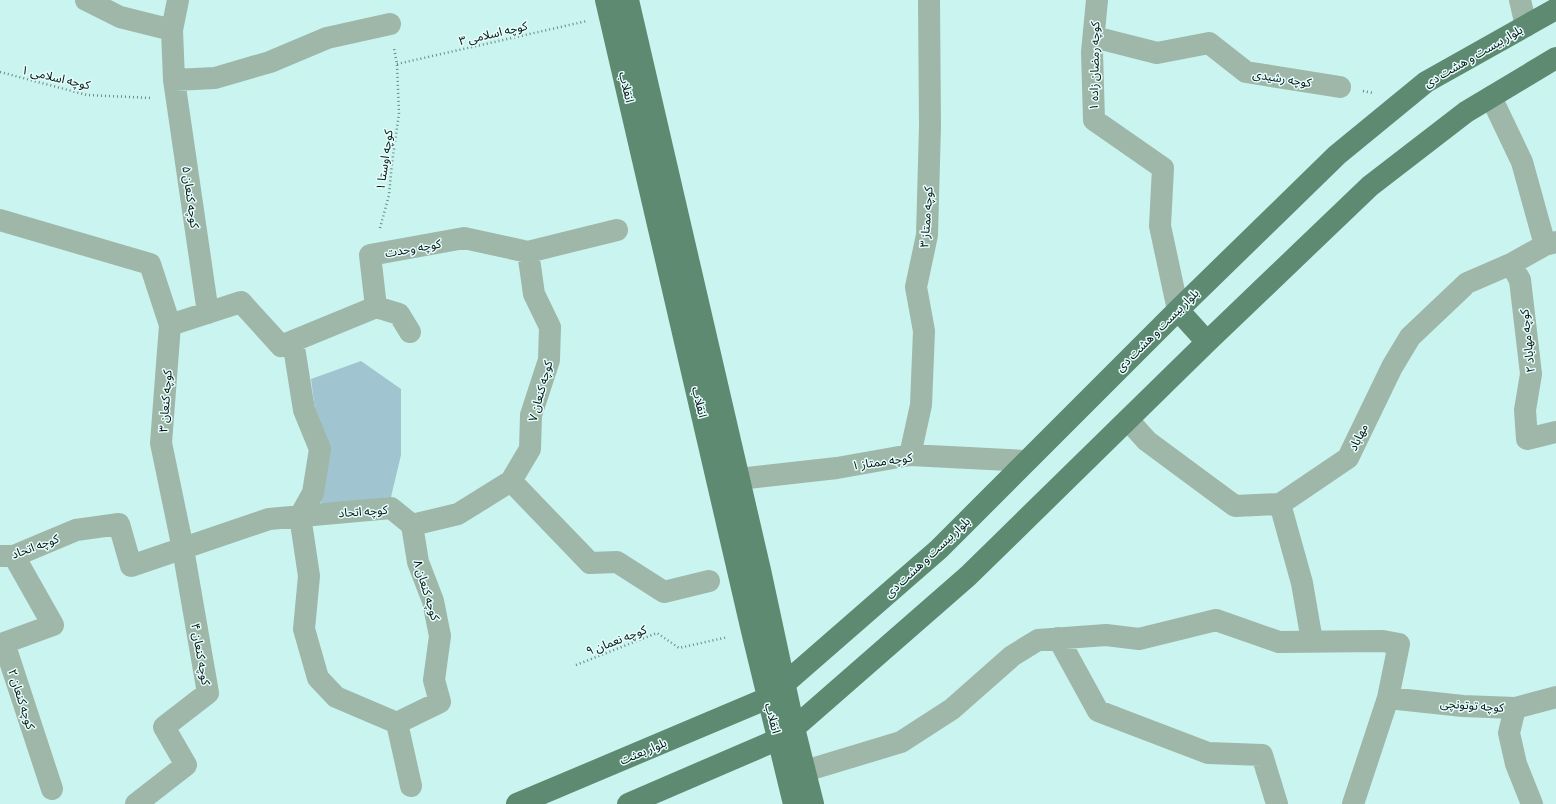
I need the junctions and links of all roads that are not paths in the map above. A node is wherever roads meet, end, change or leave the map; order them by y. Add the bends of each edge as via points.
1 (86, 0) edge
2 (178, 0) edge
3 (606, 0) edge
4 (628, 0) edge
5 (929, 0) edge
6 (1097, 0) edge
7 (1520, 0) edge
8 (1556, 9) edge
9 (390, 24) dead end
10 (1526, 26) junction
11 (172, 30) junction
12 (1094, 37) junction
13 (1556, 58) edge
14 (174, 80) junction
15 (1340, 87) dead end
16 (1491, 97) junction
17 (0, 220) edge
18 (617, 230) dead end
19 (1550, 243) edge
20 (528, 252) junction
21 (1510, 264) junction
22 (376, 307) junction
23 (1178, 310) junction
24 (208, 313) junction
25 (170, 325) junction
26 (410, 332) dead end
27 (293, 341) junction
28 (1207, 342) junction
29 (1128, 420) junction
30 (1556, 432) edge
31 (910, 455) junction
32 (1026, 461) junction
33 (739, 479) junction
34 (512, 481) junction
35 (1280, 504) junction
36 (300, 516) junction
37 (412, 525) junction
38 (183, 549) junction
39 (7, 556) edge
40 (709, 581) dead end
41 (1058, 638) junction
42 (1312, 641) junction
43 (776, 691) junction
44 (1556, 697) edge
45 (1388, 698) junction
46 (1515, 708) junction
47 (397, 723) junction
48 (786, 733) junction
49 (805, 771) junction
50 (411, 786) dead end
51 (52, 789) dead end
52 (136, 804) edge
53 (517, 804) edge
54 (628, 804) edge
55 (794, 804) edge
56 (813, 804) edge
57 (1277, 804) edge
58 (1353, 804) edge
59 (1532, 804) edge

1 - 11 street via 120,17
2 - 11 street, کوچه کنعان ۵
3 - 43 main road, انقلاب
4 - 33 main road, انقلاب
5 - 31 street, کوچه ممتاز ۳ via 930,126 926,235 916,287 924,331 921,405
6 - 12 street, کوچه رمضان زاده ۱
7 - 10 street
8 - 10 main road, بلوار بیست و هشت دی
9 - 14 street via 327,38 270,62 214,78
10 - 23 main road, بلوار بیست و هشت دی via 1426,82 1337,155
11 - 14 street, کوچه کنعان ۵
12 - 15 street, کوچه رشیدی via 1157,53 1210,43 1246,72
12 - 23 street, کوچه رمضان زاده ۱ via 1094,120 1163,168 1160,226
13 - 16 main road
14 - 24 street, کوچه کنعان ۵
16 - 19 street via 1522,162
16 - 28 main road via 1466,112 1370,186
17 - 25 street via 150,264
18 - 20 street, کوچه وحدت
19 - 21 street, مهاباد
20 - 22 street, کوچه وحدت via 464,238 370,255
20 - 34 street, کوچه کنعان ۷ via 534,294 550,327 549,360 531,415 530,449
21 - 30 street, کوچه مهاباد ۲ via 1520,280 1531,374 1525,410 1527,438
21 - 35 street, مهاباد via 1468,283 1410,337 1392,367 1348,458
22 - 26 street via 399,314
22 - 27 street
23 - 28 main road
23 - 32 main road, بلوار بیست و هشت دی
24 - 25 street
24 - 27 street via 241,302 281,346
25 - 38 street, کوچه کنعان ۳ via 161,443
27 - 36 street via 304,410 320,449 313,493
28 - 29 main road
29 - 35 street via 1147,441 1235,506
29 - 48 main road via 968,576
31 - 32 street, کوچه ممتاز ۱
31 - 33 street, کوچه ممتاز ۱ via 837,468
32 - 43 main road, بلوار بیست و هشت دی via 939,549
33 - 43 main road, انقلاب
34 - 37 street via 458,514
34 - 40 street via 590,564 618,562 664,592
35 - 42 street via 1302,583
36 - 37 street, کوچه اتحاد via 391,508
36 - 38 street, کوچه اتحاد via 269,519
36 - 47 street via 309,576 304,629 318,678 336,697
37 - 47 street, کوچه کنعان ۸ via 418,562 434,601 440,636 434,680 440,702
38 - 39 street, کوچه اتحاد via 131,566 119,524 76,530
38 - 52 street, کوچه کنعان ۴ via 208,693 164,726 186,765
39 - 51 street, کوچه کنعان ۲ via 53,625 4,643
41 - 42 street via 1106,634 1139,639 1216,620 1279,642
41 - 49 street via 1038,640 1012,656 952,709 901,742
41 - 57 street via 1098,711 1208,753 1262,755
42 - 45 street via 1383,641 1399,644
43 - 48 main road, انقلاب
43 - 53 main road, بلوار بعثت
44 - 46 street, کوچه توتونچی
45 - 46 street, کوچه توتونچی via 1463,706
45 - 58 street
46 - 59 street via 1509,733 1516,764
47 - 50 street
48 - 49 main road, انقلاب
48 - 54 main road
48 - 55 main road, انقلاب
49 - 56 main road, انقلاب

